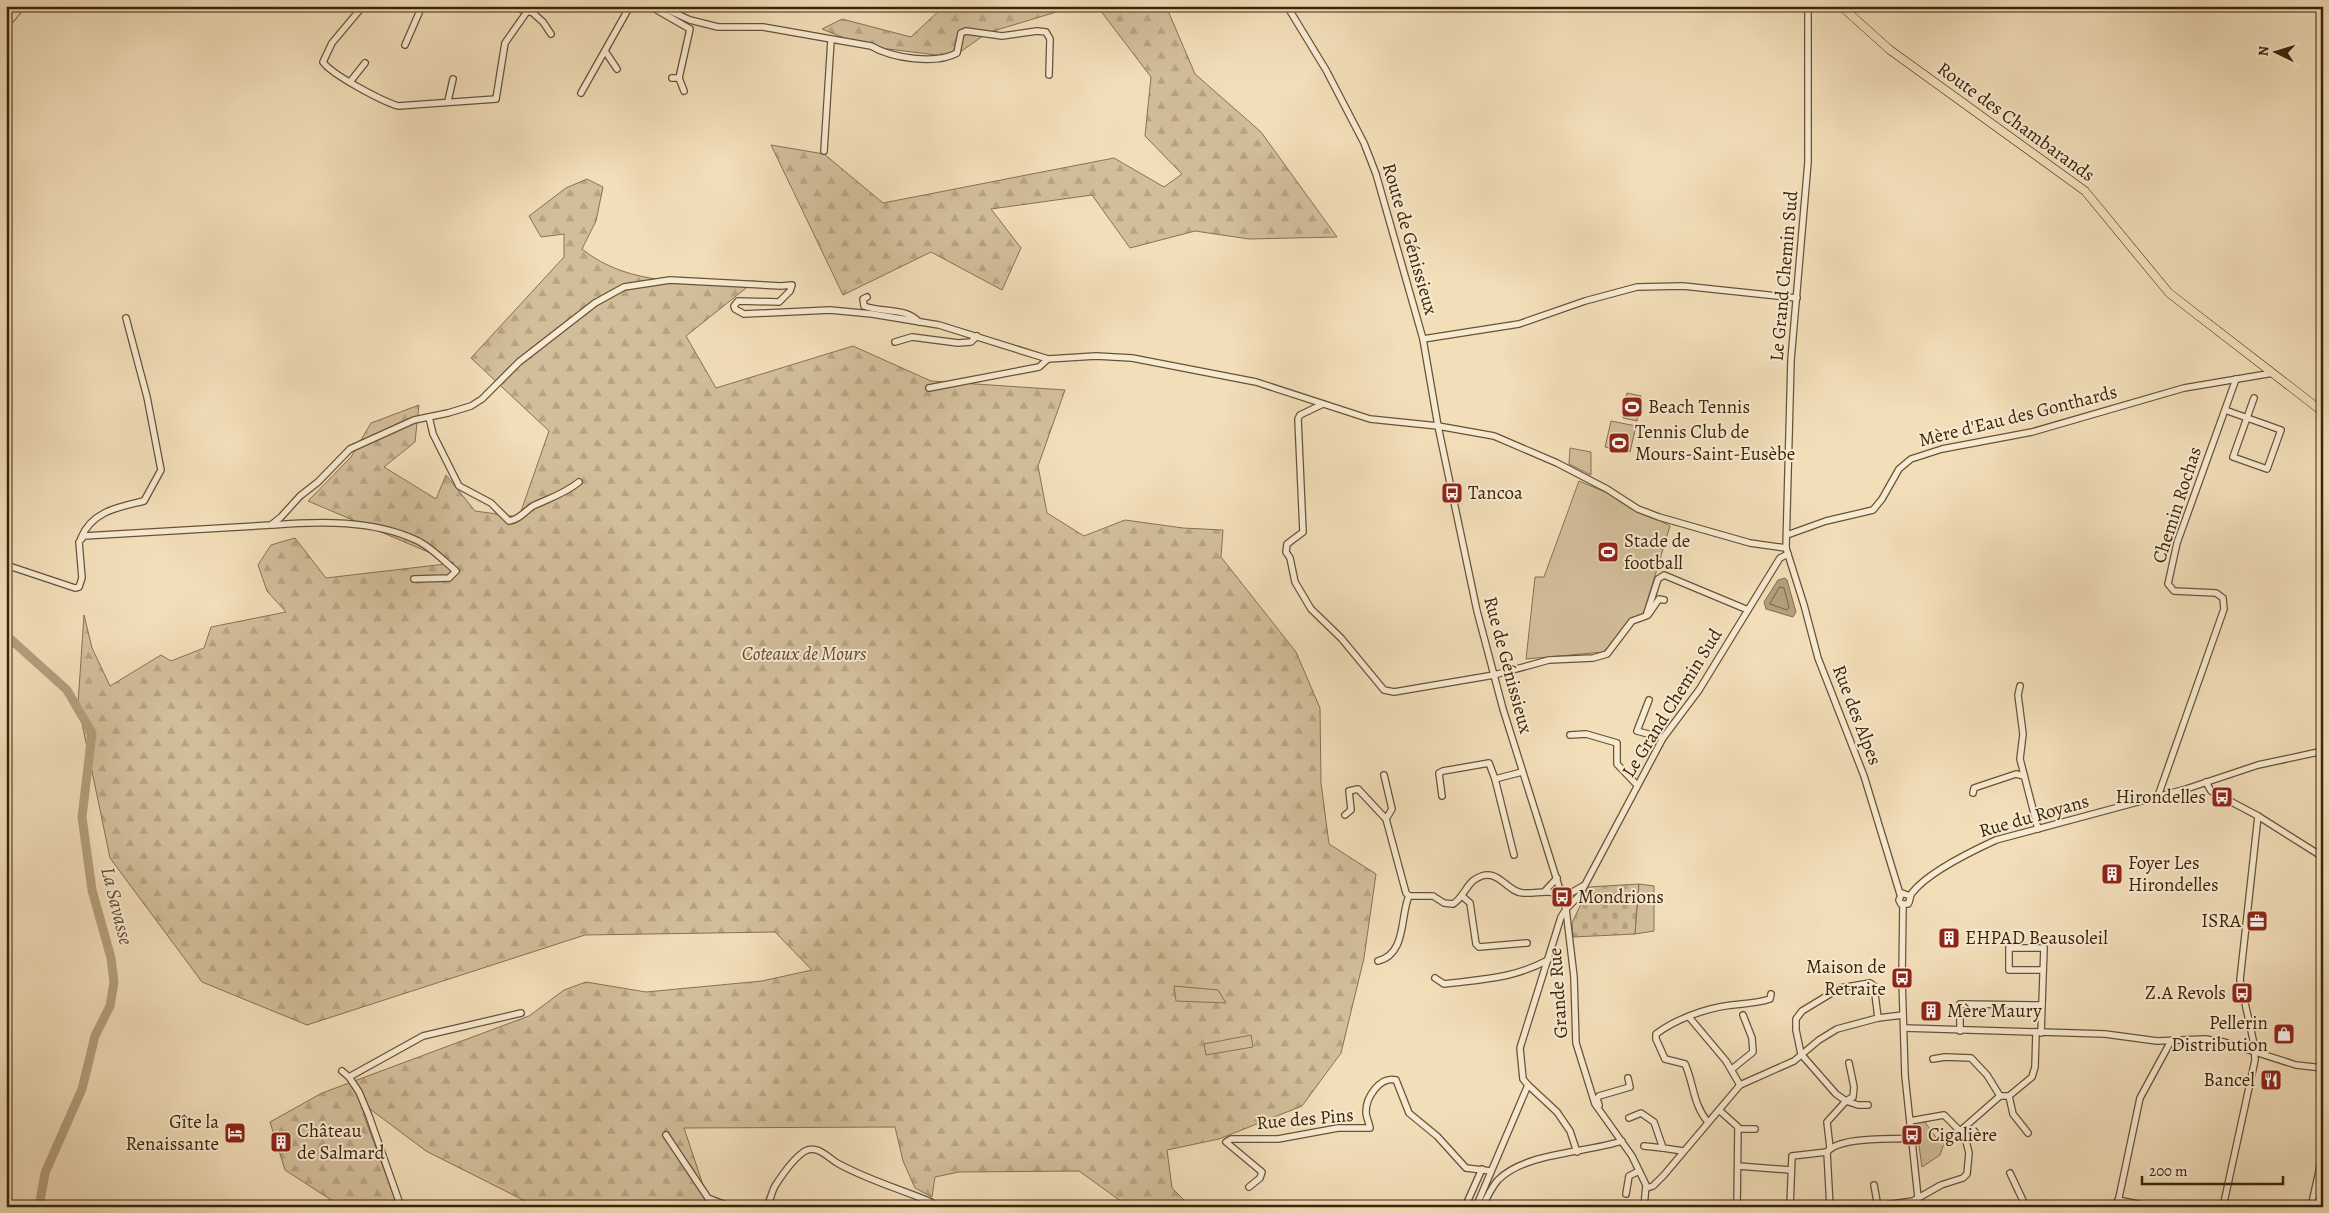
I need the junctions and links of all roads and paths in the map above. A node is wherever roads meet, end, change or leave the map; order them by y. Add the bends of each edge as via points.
1 (20, 6) edge
2 (363, 6) edge
3 (422, 6) edge
4 (512, 6) edge
5 (630, 6) edge
6 (650, 6) edge
7 (659, 6) edge
8 (1287, 6) edge
9 (1808, 6) edge
10 (1841, 6) edge
11 (2318, 6) edge
12 (529, 8) edge
13 (2323, 8) edge
14 (6, 24) edge
15 (551, 34) dead end
16 (830, 40) junction
17 (405, 45) dead end
18 (605, 50) junction
19 (365, 63) dead end
20 (617, 69) dead end
21 (1049, 75) dead end
22 (453, 79) dead end
23 (350, 82) junction
24 (684, 91) dead end
25 (581, 93) dead end
26 (448, 101) junction
27 (824, 151) dead end
28 (866, 297) dead end
29 (1796, 298) junction
30 (126, 318) dead end
31 (919, 322) junction
32 (977, 336) junction
33 (1423, 339) junction
34 (894, 342) dead end
35 (1048, 359) junction
36 (2273, 373) junction
37 (2236, 379) junction
38 (930, 388) dead end
39 (2254, 398) dead end
40 (1323, 404) junction
41 (2225, 410) junction
42 (2323, 412) edge
43 (429, 417) junction
44 (2247, 417) junction
45 (1438, 426) junction
46 (579, 482) dead end
47 (271, 525) junction
48 (1787, 533) junction
49 (81, 538) junction
50 (1788, 554) junction
51 (6, 565) edge
52 (414, 578) dead end
53 (1664, 600) dead end
54 (1748, 610) junction
55 (1646, 616) junction
56 (1494, 675) junction
57 (2020, 686) dead end
58 (1649, 700) dead end
59 (1570, 735) dead end
60 (1663, 738) junction
61 (2323, 751) edge
62 (1522, 772) junction
63 (1384, 775) dead end
64 (2024, 776) junction
65 (1495, 779) junction
66 (2206, 782) junction
67 (1637, 785) junction
68 (1973, 792) dead end
69 (1442, 796) dead end
70 (2158, 796) junction
71 (1344, 815) dead end
72 (2258, 816) junction
73 (1386, 819) junction
74 (2038, 829) junction
75 (1514, 855) dead end
76 (2323, 858) edge
77 (1557, 878) junction
78 (1585, 885) junction
79 (1544, 891) junction
80 (1900, 894) junction
81 (1409, 896) junction
82 (1462, 896) junction
83 (1562, 896) junction
84 (1910, 896) junction
85 (1903, 904) junction
86 (1566, 909) junction
87 (1526, 944) dead end
88 (1548, 960) junction
89 (1378, 961) dead end
90 (2043, 970) junction
91 (1435, 978) dead end
92 (1771, 994) dead end
93 (2042, 1005) junction
94 (522, 1012) dead end
95 (1743, 1015) dead end
96 (1903, 1015) junction
97 (1689, 1017) junction
98 (1878, 1018) junction
99 (1904, 1028) junction
100 (1960, 1031) junction
101 (2039, 1033) junction
102 (2171, 1041) junction
103 (2255, 1051) junction
104 (1801, 1054) junction
105 (1933, 1059) dead end
106 (1849, 1063) dead end
107 (2323, 1068) edge
108 (1732, 1069) junction
109 (342, 1070) dead end
110 (349, 1077) junction
111 (1628, 1078) dead end
112 (1528, 1085) junction
113 (1740, 1085) junction
114 (2000, 1096) junction
115 (2009, 1096) junction
116 (1846, 1100) junction
117 (1868, 1105) dead end
118 (1719, 1110) junction
119 (1600, 1111) junction
120 (1629, 1118) dead end
121 (1910, 1120) junction
122 (1708, 1122) junction
123 (1755, 1128) dead end
124 (1738, 1129) junction
125 (1960, 1131) junction
126 (2028, 1133) dead end
127 (666, 1135) dead end
128 (1913, 1138) junction
129 (1622, 1141) junction
130 (1644, 1146) dead end
131 (1664, 1148) junction
132 (1828, 1150) junction
133 (1683, 1151) junction
134 (1577, 1152) junction
135 (2323, 1153) edge
136 (1738, 1166) junction
137 (1482, 1170) junction
138 (1791, 1170) junction
139 (1491, 1171) junction
140 (1639, 1171) junction
141 (2010, 1173) dead end
142 (1874, 1185) dead end
143 (1249, 1187) dead end
144 (1647, 1188) junction
145 (1626, 1194) dead end
146 (1918, 1200) junction
147 (2117, 1204) edge
148 (1483, 1205) edge
149 (2038, 1205) dead end
150 (1878, 1206) edge
151 (400, 1207) edge
152 (731, 1207) edge
153 (766, 1207) edge
154 (935, 1207) edge
155 (1465, 1207) edge
156 (1476, 1207) edge
157 (1496, 1207) edge
158 (1644, 1207) edge
159 (1737, 1207) edge
160 (1790, 1207) edge
161 (1830, 1207) edge
162 (1870, 1207) edge
163 (1919, 1207) edge
164 (2026, 1207) edge
165 (2030, 1207) edge
166 (2153, 1207) edge
167 (2223, 1207) edge
168 (2311, 1207) edge

1 - 14 main road
2 - 23 street via 332,43 324,63
3 - 17 street
4 - 12 street
5 - 18 street
6 - 24 street via 690,29 676,78
7 - 16 street via 690,20 718,27 763,27
8 - 33 street, Route de Génissieux via 1326,70 1372,162
9 - 29 street, Le Grand Chemin Sud via 1808,162
10 - 36 main road, Route des Chambarands via 1890,50 2085,191 2169,293
11 - 13 street
12 - 15 street
12 - 26 street via 505,43 496,99
16 - 21 street via 871,46 914,59 951,56 957,52 962,33 966,31 1002,36 1038,30 1046,32 1050,39
16 - 27 street
18 - 20 street
18 - 25 street
19 - 23 street
22 - 26 street
23 - 26 street via 398,106
28 - 31 street via 864,306 910,314
29 - 33 street via 1683,286 1637,287 1519,324
29 - 48 street, Le Grand Chemin Sud via 1791,360
30 - 49 street via 161,470 144,501 108,509 86,526
31 - 32 street
31 - 43 street via 830,310 744,314 735,309 736,303 742,301 779,302 790,291 790,284 670,280 632,284 595,303 511,369 482,399 461,409
32 - 34 street via 971,342 958,343 912,337
32 - 35 street
33 - 45 street, Route de Génissieux
35 - 38 street via 1038,367
35 - 40 street via 1096,356 1141,359 1256,382
36 - 37 street, Mère d'Eau des Gonthards
36 - 42 main road, Route des Chambarands
37 - 41 street, Chemin Rochas
37 - 48 street, Mère d'Eau des Gonthards via 2184,388 2032,432 1911,458 1899,469 1872,510
39 - 44 street
40 - 45 street via 1370,419
40 - 56 street via 1298,419 1303,532 1285,548 1296,582 1311,609 1341,638 1384,690 1394,692
41 - 44 street
41 - 70 street, Chemin Rochas via 2177,543 2168,584 2174,591 2216,593 2223,598 2224,609
43 - 46 street via 433,434 459,486 491,503 509,521 531,507 567,492
43 - 47 street via 407,423 350,449
44 - 44 street via 2282,430 2267,469 2232,456
45 - 50 street via 1481,433 1558,462 1638,509 1659,517
45 - 56 street, Rue de Génissieux via 1477,611
47 - 49 street
47 - 52 street via 321,521 378,528 417,540 456,571 450,578
48 - 50 street, Le Grand Chemin Sud
49 - 51 street via 82,578 79,587
50 - 54 street, Le Grand Chemin Sud via 1775,566
50 - 80 street, Rue des Alpes via 1818,658 1864,776
53 - 55 street via 1659,599
54 - 55 street via 1664,575 1658,579
54 - 60 street, Le Grand Chemin Sud via 1699,690
55 - 56 street via 1632,621 1607,654 1593,658 1549,660
56 - 62 street, Rue de Génissieux
57 - 64 street via 2018,695 2023,734 2020,760
58 - 60 street via 1637,731
59 - 67 street via 1586,734 1617,743 1616,764
60 - 67 street, Le Grand Chemin Sud
61 - 66 street, Rue du Royans via 2261,764
62 - 65 street
62 - 77 street, Rue de Génissieux
63 - 73 street via 1392,810
64 - 68 street via 2016,774 1974,788
64 - 74 street
65 - 69 street via 1489,763 1443,771 1439,773
65 - 75 street
66 - 70 street, Rue du Royans
66 - 72 street via 2211,791
67 - 78 street, Le Grand Chemin Sud
70 - 74 street, Rue du Royans
71 - 73 street via 1351,810 1349,791 1358,789
72 - 76 street
72 - 103 street via 2240,976
73 - 81 street
74 - 84 street, Rue du Royans via 1970,851
77 - 79 street
77 - 83 street, Rue de Génissieux
78 - 83 street
78 - 86 street, Le Grand Chemin Sud
79 - 82 street via 1522,893 1499,877 1485,876 1471,883
79 - 83 street
80 - 84 street via 1906,892
80 - 85 street via 1899,900
81 - 82 street via 1433,896 1450,905
81 - 89 street via 1400,936 1394,948
82 - 87 street via 1470,903 1479,947
83 - 86 street, Rue de Génissieux
84 - 85 street via 1909,902
85 - 96 street
86 - 88 street
86 - 119 street, Grande Rue via 1574,977 1576,1043
88 - 91 street via 1511,976 1444,984
88 - 112 street via 1520,1048 1523,1079
90 - 90 street via 2044,948 2009,948 2009,970
90 - 93 street
92 - 97 street via 1770,999 1751,1005 1728,1006
93 - 100 street via 1960,1004
93 - 101 street
94 - 110 street via 423,1036
95 - 108 street via 1752,1038 1753,1052
96 - 98 street
96 - 99 street
97 - 108 street
97 - 122 street via 1658,1033 1656,1039 1665,1059 1685,1064 1692,1080 1693,1095
98 - 104 street via 1837,1029
98 - 104 street via 1874,986 1870,983 1840,988 1798,1014 1796,1030
99 - 100 street
99 - 121 street
100 - 101 street
101 - 102 street via 2105,1034
101 - 115 street via 2034,1072
102 - 103 street via 2204,1039
102 - 147 street via 2140,1098
103 - 107 street via 2296,1065
103 - 167 street
104 - 113 street via 1785,1066
104 - 116 street via 1836,1094
105 - 114 street via 1945,1056 1971,1058
106 - 116 street via 1854,1087 1853,1097
108 - 113 street
109 - 110 street
110 - 151 street via 369,1116
111 - 119 street via 1630,1087 1598,1097
112 - 134 street via 1557,1112 1570,1131
112 - 139 street
113 - 118 street
114 - 115 street
114 - 125 street
115 - 126 street via 2013,1114
116 - 117 street
116 - 132 street via 1827,1122
118 - 122 street
118 - 124 street
119 - 129 street, Grande Rue
120 - 131 street via 1641,1113 1654,1122
121 - 125 street via 1944,1115
121 - 128 street
122 - 133 street
123 - 124 street
124 - 136 street
125 - 146 street via 1969,1153 1967,1174
127 - 152 street via 708,1198
128 - 132 street via 1848,1142
128 - 146 street
129 - 134 street
129 - 140 street, Grande Rue
130 - 131 street
131 - 133 street
132 - 138 street via 1792,1156
132 - 161 street
133 - 144 street via 1654,1186
134 - 148 street via 1527,1164 1512,1171 1498,1180
135 - 168 street
136 - 138 street
136 - 159 street
137 - 139 street, Rue des Pins
137 - 143 street, Rue des Pins via 1466,1168 1437,1136 1409,1113 1396,1080 1389,1078 1382,1082 1368,1102 1366,1113 1370,1128 1338,1128 1278,1139 1231,1139 1226,1142 1262,1172
137 - 155 street
138 - 160 street
139 - 156 street
140 - 144 street, Grande Rue
140 - 145 street via 1629,1176
141 - 164 street
142 - 150 street
144 - 158 street
146 - 150 street
146 - 163 street
147 - 166 street
148 - 157 street
149 - 165 street
150 - 162 street
153 - 154 street via 775,1186 798,1158 813,1150 850,1170 931,1202

